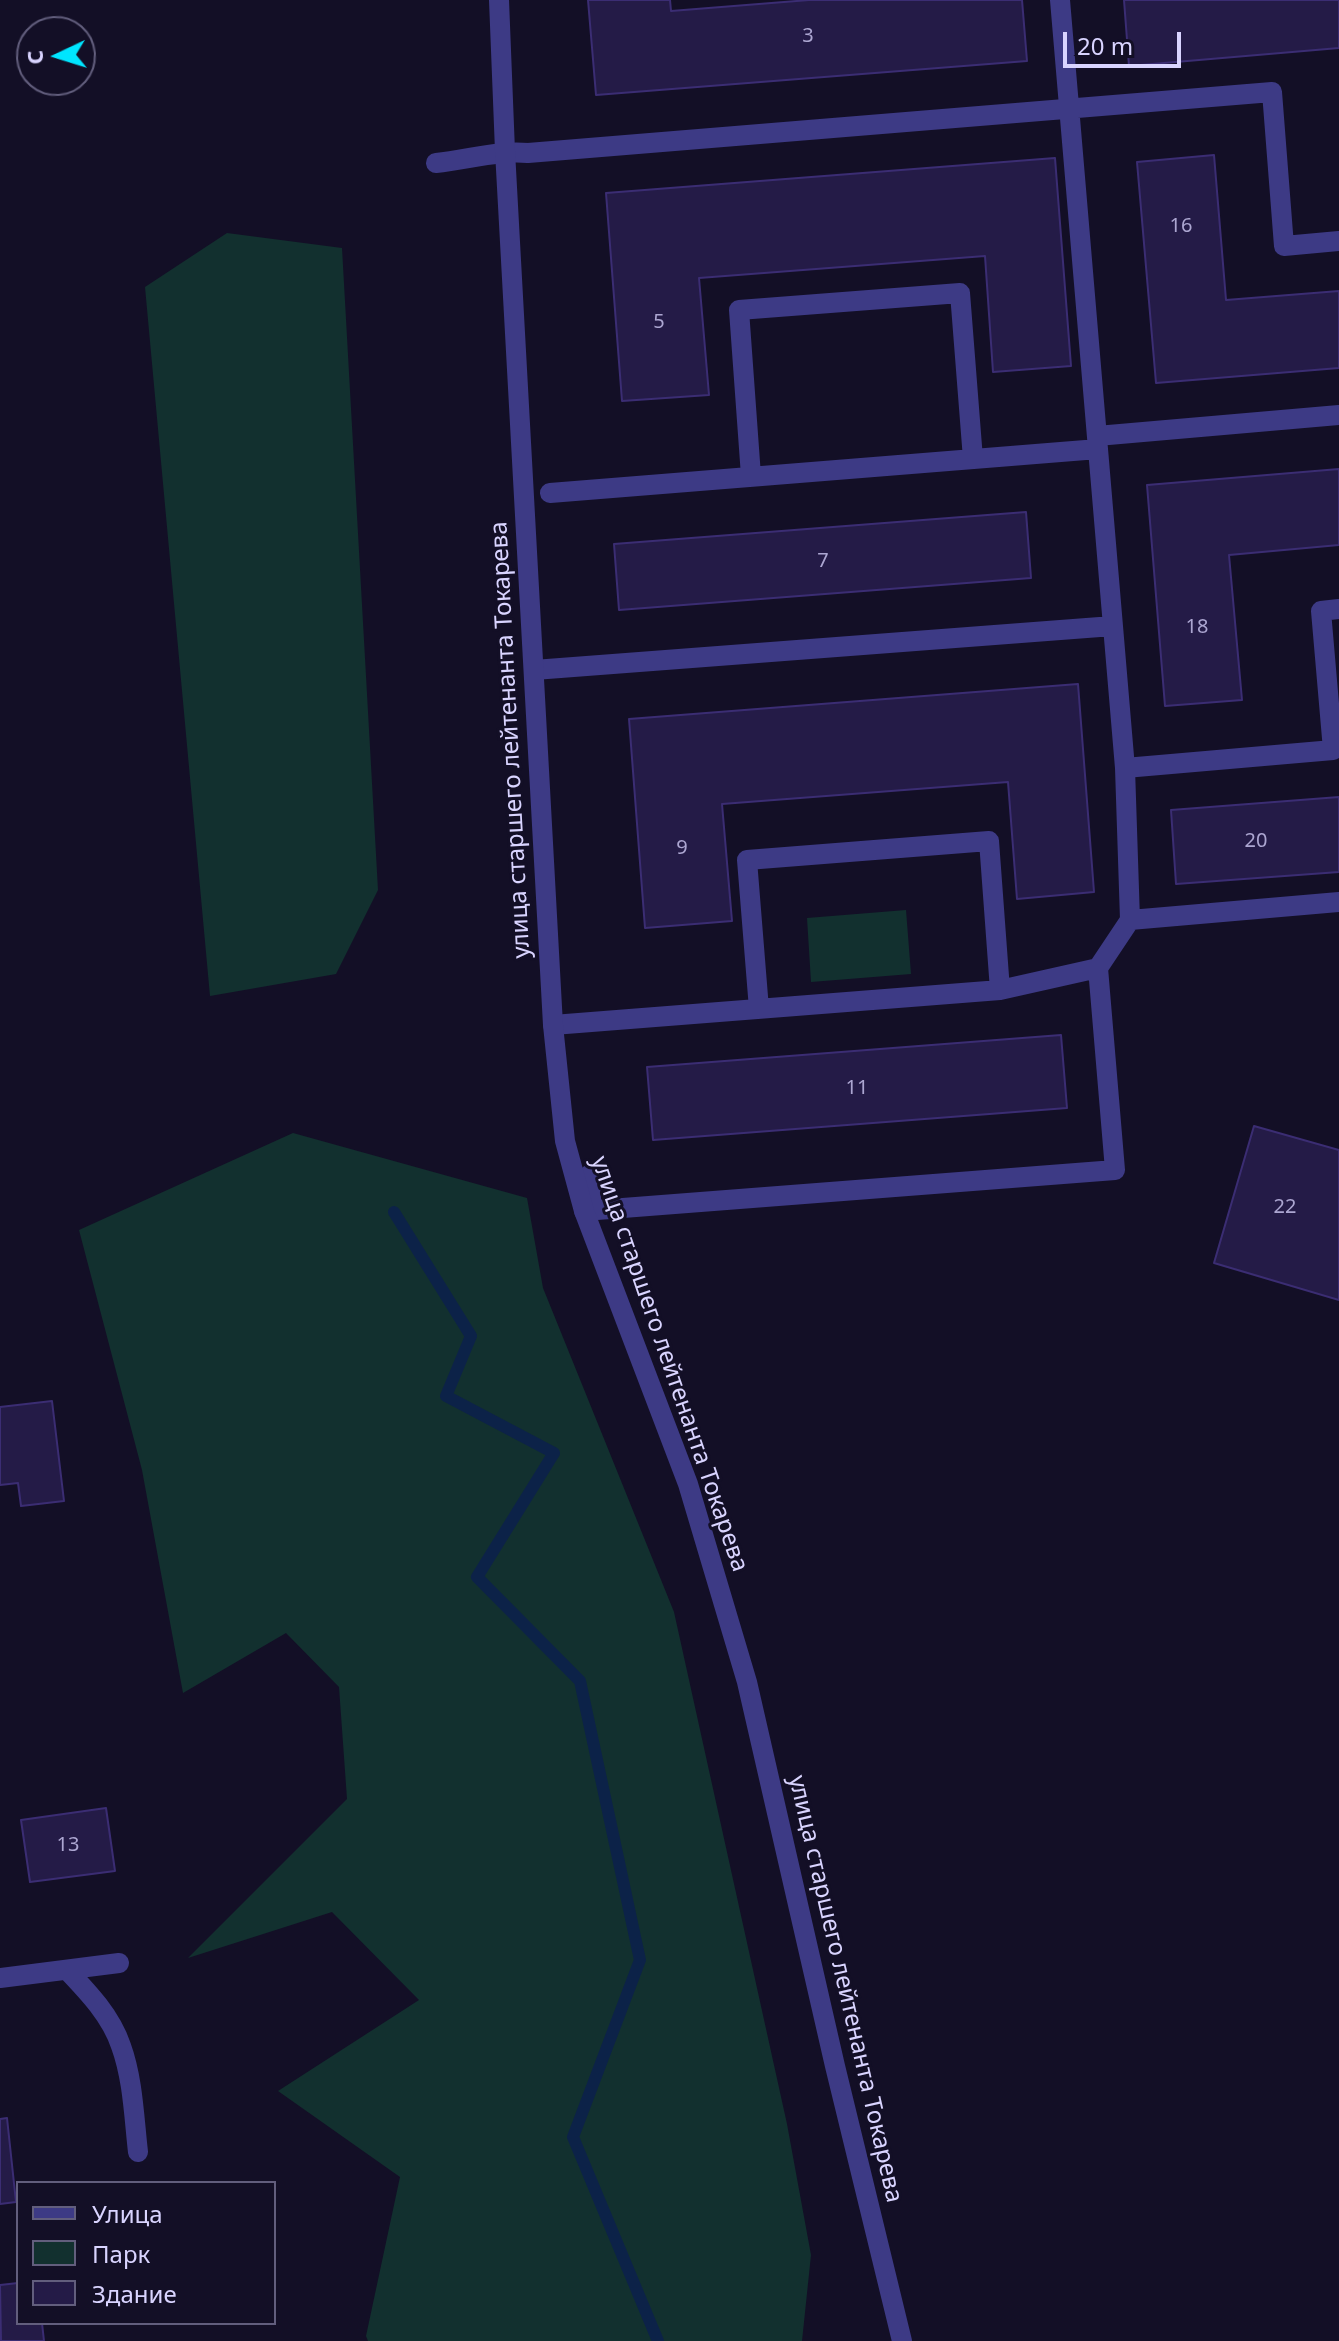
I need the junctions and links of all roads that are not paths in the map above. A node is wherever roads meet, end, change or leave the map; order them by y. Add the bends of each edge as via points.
1 (499, 0) edge
2 (1060, 0) edge
3 (1069, 109) junction
4 (505, 151) junction
5 (436, 163) dead end
6 (1339, 241) edge
7 (1339, 415) edge
8 (1097, 442) junction
9 (973, 459) junction
10 (751, 476) junction
11 (550, 493) dead end
12 (1339, 609) edge
13 (1113, 626) junction
14 (534, 670) junction
15 (1125, 768) junction
16 (1339, 902) edge
17 (1130, 920) junction
18 (1098, 968) junction
19 (1000, 990) junction
20 (759, 1009) junction
21 (553, 1025) junction
22 (589, 1175) dead end
23 (588, 1211) junction
24 (119, 1963) dead end
25 (67, 1970) junction
26 (0, 1978) edge
27 (138, 2152) dead end
28 (902, 2341) edge

1 - 4 street, улица старшего лейтенанта Токарева
2 - 3 street
3 - 4 street
3 - 6 street via 1272,92 1284,246
3 - 8 street
4 - 5 street
4 - 14 street, улица старшего лейтенанта Токарева
7 - 8 street
8 - 9 street
8 - 13 street
9 - 10 street
9 - 10 street via 960,293 739,310
10 - 11 street
12 - 15 street via 1321,611 1333,750
13 - 14 street
13 - 15 street
14 - 21 street, улица старшего лейтенанта Токарева
15 - 17 street
16 - 17 street
17 - 18 street
18 - 19 street
18 - 23 street via 1115,1170
19 - 20 street
19 - 20 street via 989,841 747,860
20 - 21 street
21 - 23 street, улица старшего лейтенанта Токарева via 565,1141
22 - 23 street
23 - 28 street, улица старшего лейтенанта Токарева via 688,1484 747,1682
24 - 25 street
25 - 26 street
25 - 27 street via 98,2003 121,2045

